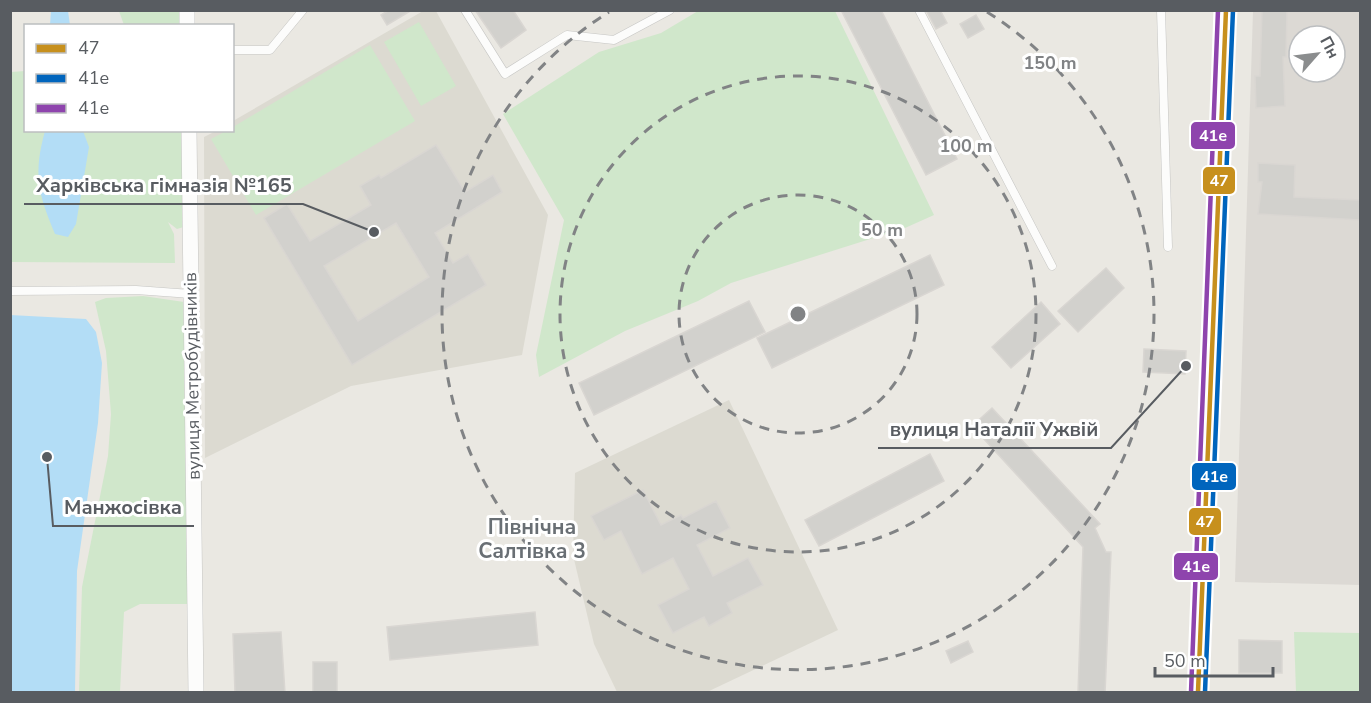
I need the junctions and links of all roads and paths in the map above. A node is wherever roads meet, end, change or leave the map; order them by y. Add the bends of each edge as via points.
1 (303, 10) edge
2 (465, 10) edge
3 (670, 10) edge
4 (919, 10) edge
5 (1161, 10) edge
6 (1226, 10) edge
7 (234, 50) edge
8 (189, 132) edge
9 (1168, 247) dead end
10 (1052, 266) dead end
11 (10, 291) edge
12 (191, 294) junction
13 (196, 693) edge
14 (1198, 693) edge

1 - 7 lane via 270,50
2 - 3 lane via 506,74 567,35 614,40
4 - 10 lane
5 - 9 lane
6 - 14 main road
8 - 12 street, вулиця Метробудівників
11 - 12 lane via 136,290
12 - 13 street, вулиця Метробудівників

